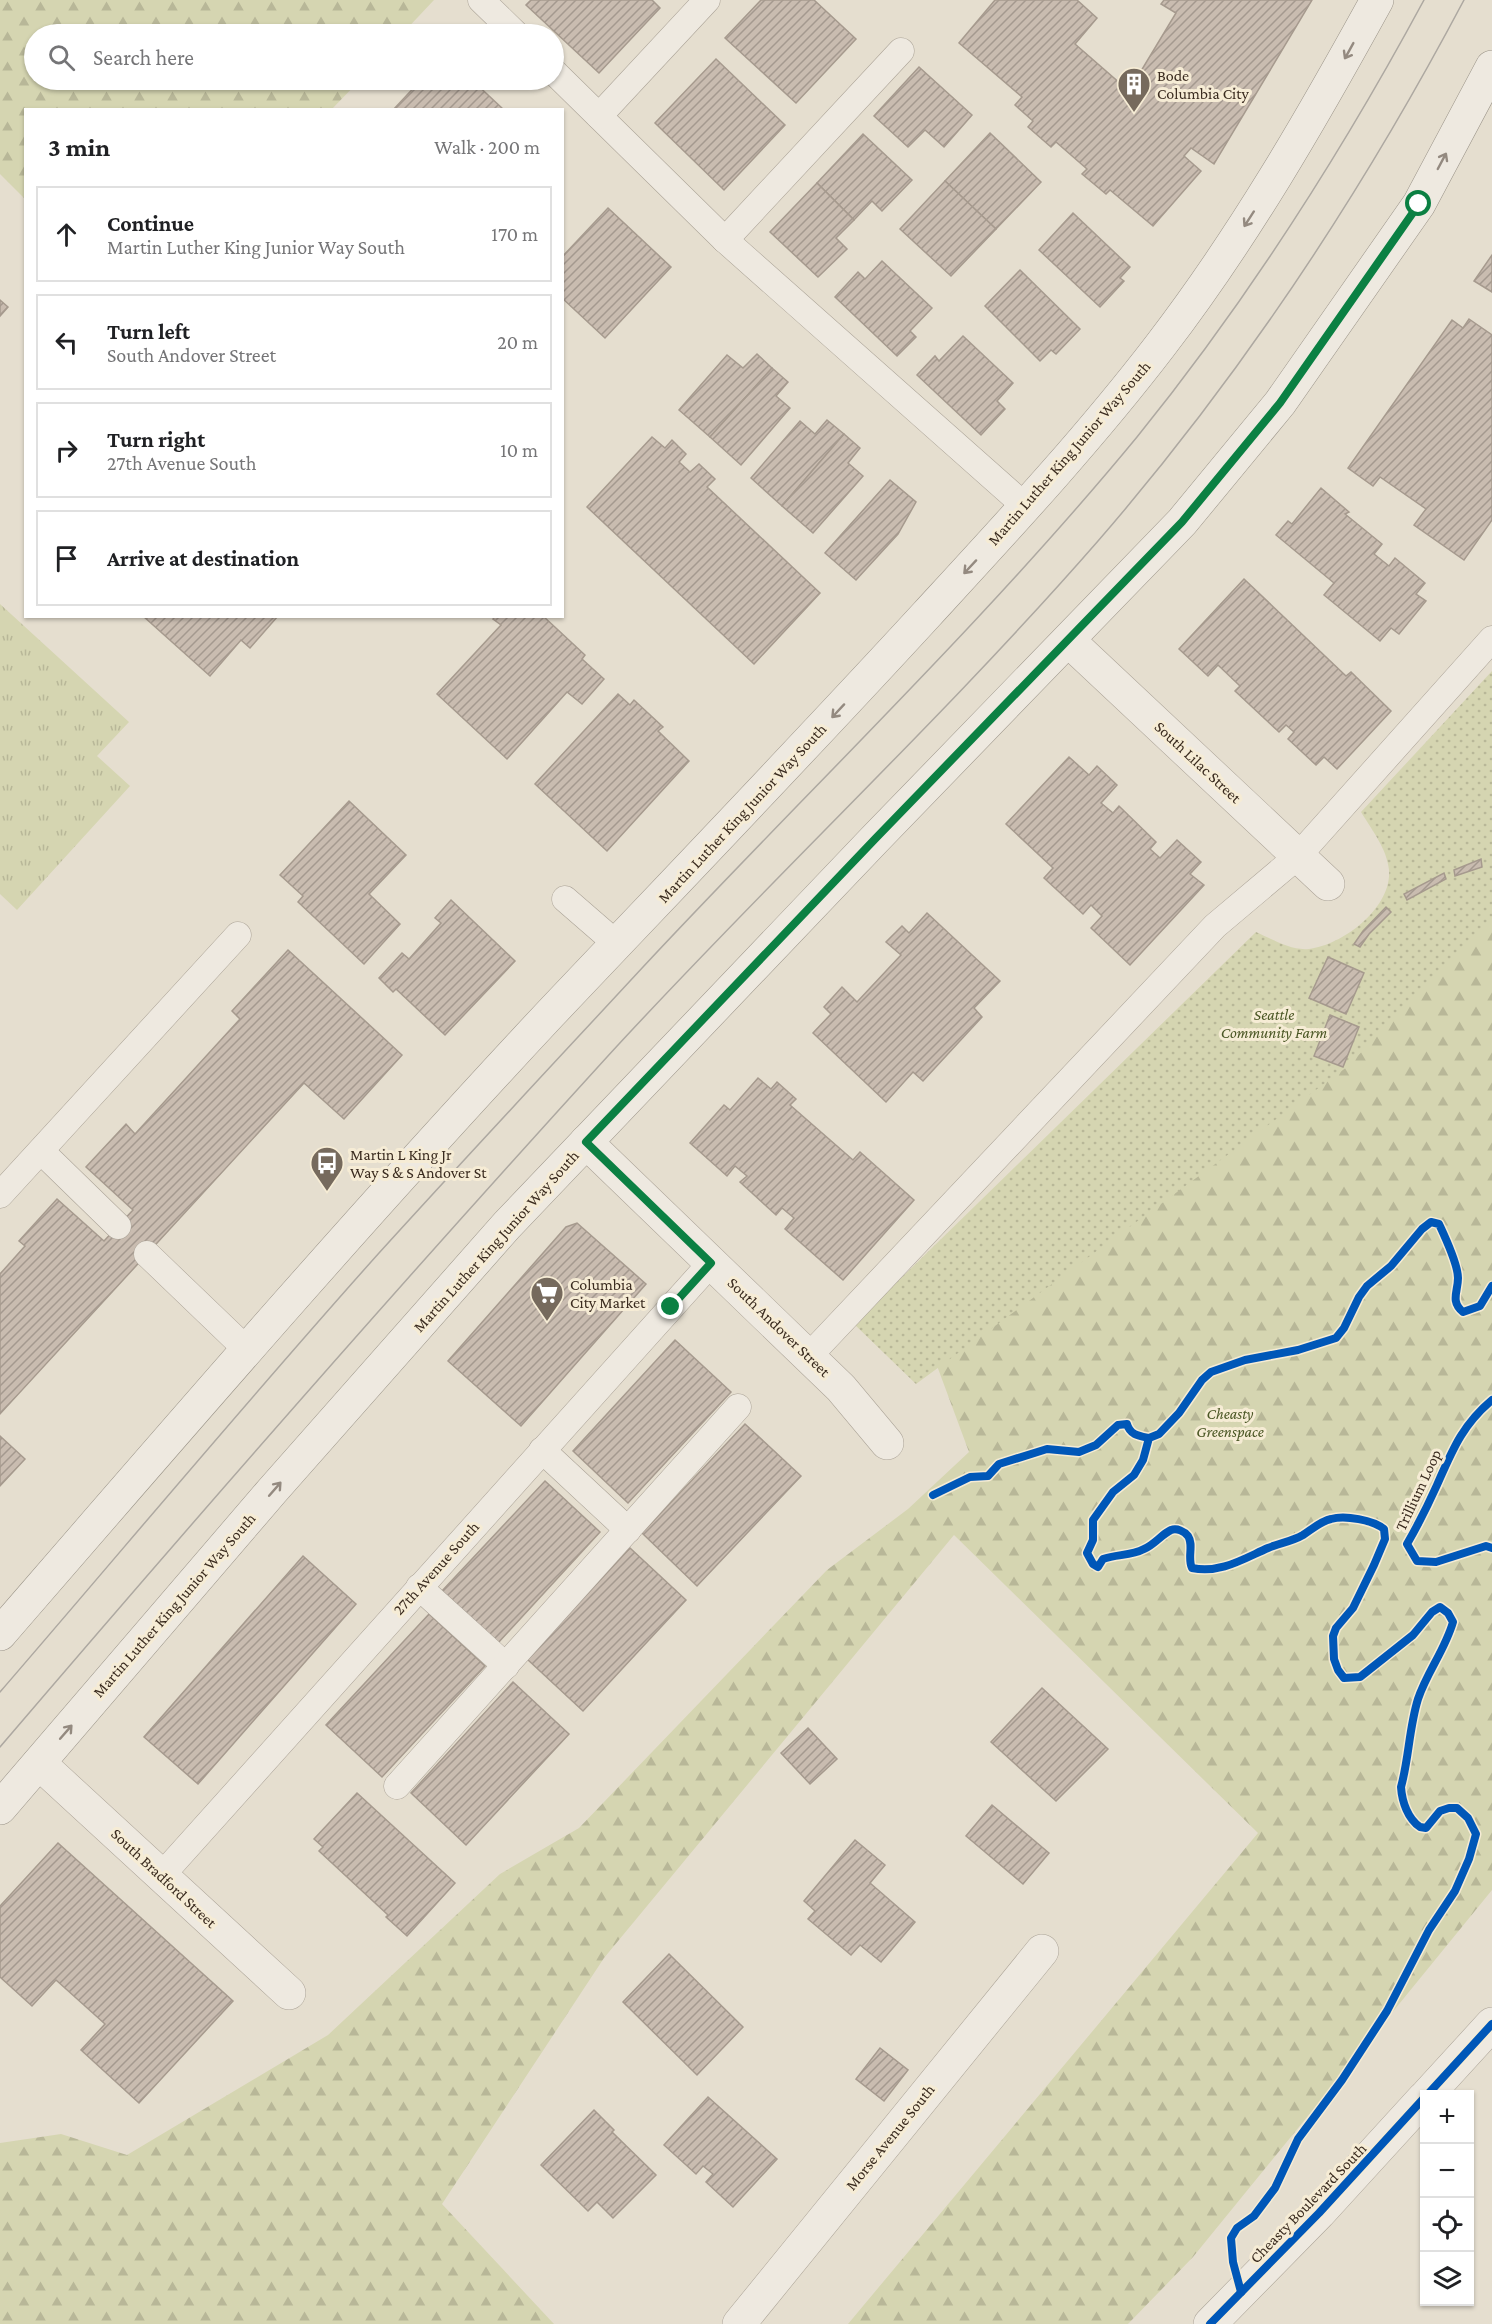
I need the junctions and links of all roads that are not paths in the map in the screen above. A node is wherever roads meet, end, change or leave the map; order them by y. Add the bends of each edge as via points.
1 (481, 0) edge
2 (707, 0) edge
3 (1377, 0) edge
4 (506, 24) edge
5 (900, 51) dead end
6 (1492, 67) edge
7 (564, 82) edge
8 (598, 116) junction
9 (725, 240) junction
10 (1026, 507) junction
11 (1492, 639) edge
12 (1069, 641) junction
13 (1298, 856) junction
14 (1328, 884) dead end
15 (565, 899) dead end
16 (238, 935) dead end
17 (618, 945) junction
18 (586, 1142) junction
19 (41, 1151) junction
20 (0, 1195) edge
21 (118, 1226) dead end
22 (147, 1254) dead end
23 (711, 1263) junction
24 (246, 1349) junction
25 (808, 1356) junction
26 (738, 1407) dead end
27 (887, 1443) dead end
28 (542, 1450) junction
29 (628, 1530) junction
30 (419, 1587) junction
31 (0, 1635) edge
32 (506, 1666) junction
33 (39, 1763) junction
34 (397, 1786) dead end
35 (0, 1808) edge
36 (162, 1875) junction
37 (1042, 1951) dead end
38 (289, 1993) dead end
39 (1490, 2029) edge
40 (1432, 2090) edge
41 (1420, 2103) edge
42 (739, 2324) edge
43 (1210, 2324) edge

1 - 4 lane
2 - 8 lane
3 -> 10 main road, Martin Luther King Junior Way South via 1312,117 1211,276 1160,347
5 - 9 lane
12 -> 6 main road, Martin Luther King Junior Way South via 1182,522 1280,403 1419,204
7 - 8 lane
8 - 9 lane
9 - 10 lane
10 -> 17 main road, Martin Luther King Junior Way South
11 - 13 lane
12 - 13 main road, South Lilac Street
12 - 18 main road, Martin Luther King Junior Way South
13 - 14 main road, South Lilac Street
13 - 25 lane via 1215,926
15 - 17 lane
16 - 19 lane
17 - 24 main road, Martin Luther King Junior Way South via 437,1136
18 - 23 main road, South Andover Street
33 -> 18 main road, Martin Luther King Junior Way South via 280,1482 507,1225
19 - 20 lane
19 - 21 lane
22 - 24 lane
23 - 25 main road, South Andover Street
23 - 28 lane, 27th Avenue South
24 - 31 main road, Martin Luther King Junior Way South
25 - 27 main road, South Andover Street
26 - 29 lane
28 - 29 lane
28 - 30 lane, 27th Avenue South
29 - 32 lane
30 - 32 lane
30 - 36 lane, 27th Avenue South
32 - 34 lane
33 - 35 main road, Martin Luther King Junior Way South
33 - 36 main road, South Bradford Street
36 - 38 main road, South Bradford Street
37 - 42 main road, Morse Avenue South
39 - 40 main road
41 - 43 main road, Cheasty Boulevard South

